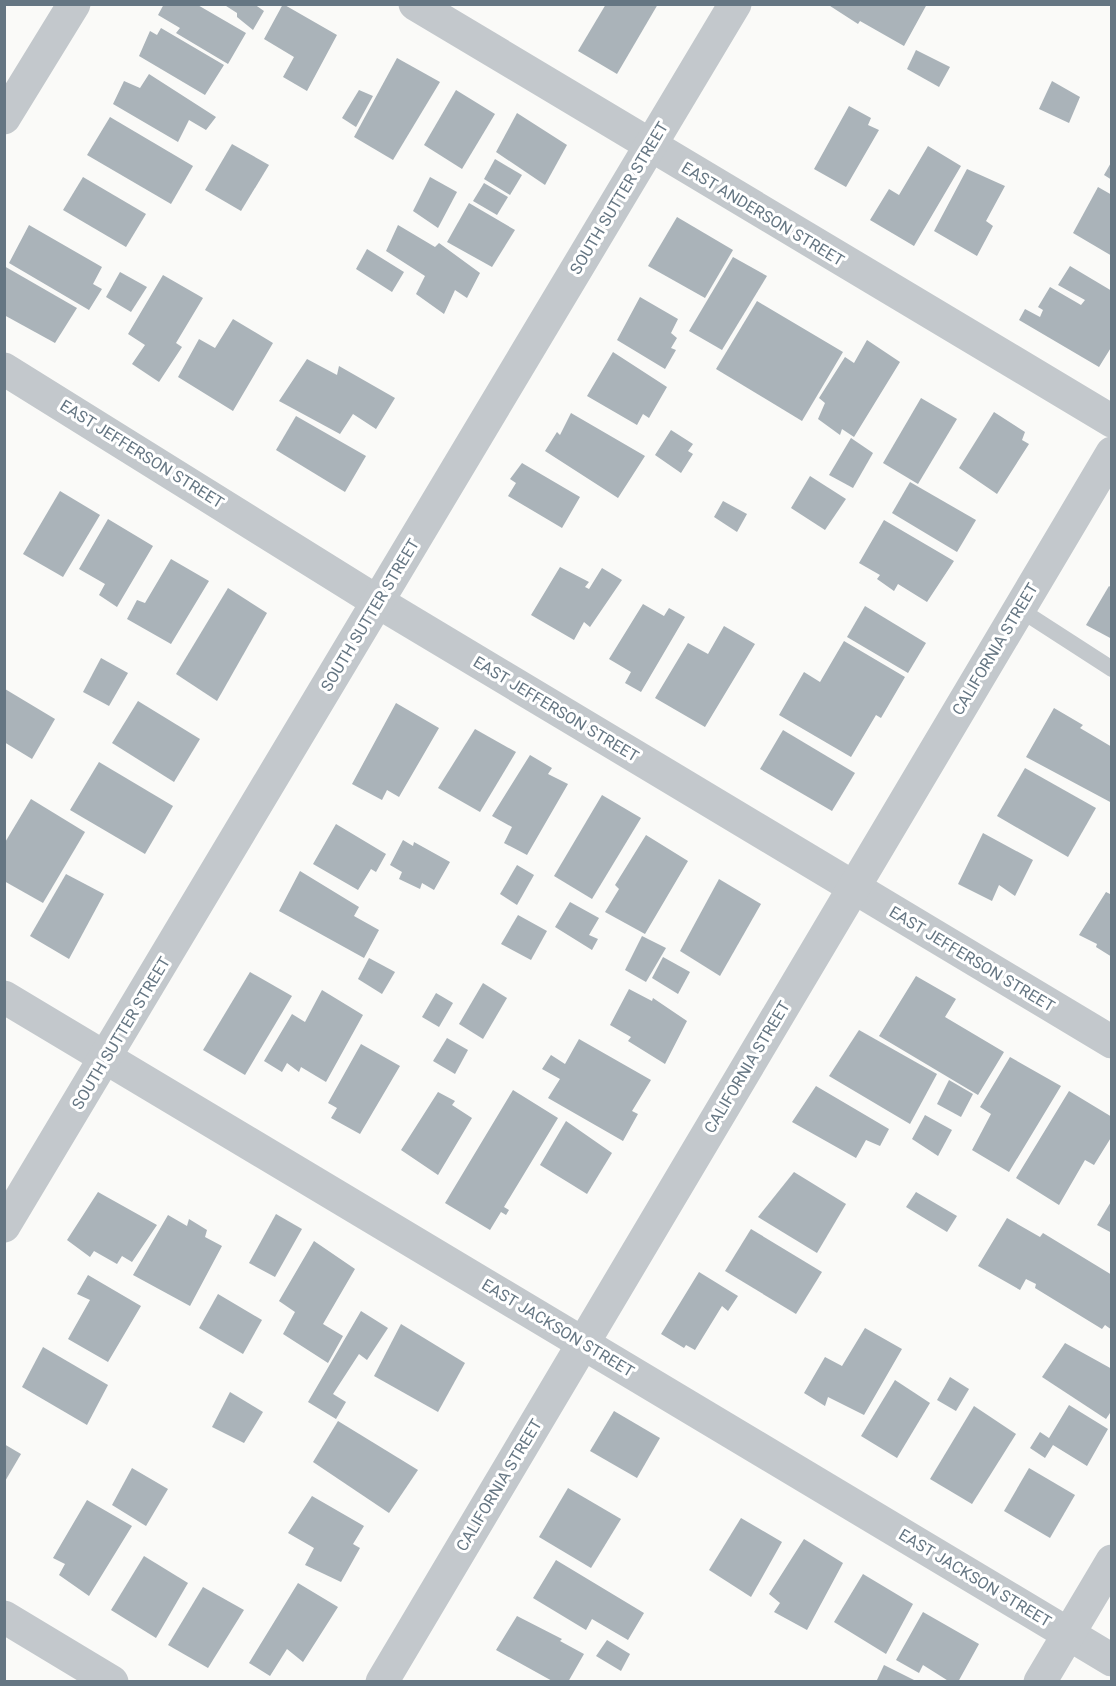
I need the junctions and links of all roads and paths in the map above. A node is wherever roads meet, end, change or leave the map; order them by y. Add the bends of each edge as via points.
1 (74, 4) edge
2 (415, 4) edge
3 (735, 4) edge
4 (4, 118) edge
5 (650, 146) junction
6 (4, 369) edge
7 (1112, 422) edge
8 (1112, 453) edge
9 (378, 602) junction
10 (1019, 609) junction
11 (1112, 669) edge
12 (853, 888) junction
13 (4, 997) edge
14 (1112, 1042) edge
15 (106, 1058) junction
16 (5, 1226) edge
17 (584, 1344) junction
18 (1112, 1561) edge
19 (4, 1617) edge
20 (1068, 1634) junction
21 (1112, 1660) edge
22 (112, 1682) edge
23 (382, 1682) edge
24 (1040, 1682) edge

1 - 4 street
2 - 5 street, EAST ANDERSON STREET
3 - 5 street, SOUTH SUTTER STREET
5 - 7 street, EAST ANDERSON STREET
5 - 9 street, SOUTH SUTTER STREET
6 - 9 street, EAST JEFFERSON STREET
8 - 10 street, CALIFORNIA STREET
9 - 12 street, EAST JEFFERSON STREET
9 - 15 street, SOUTH SUTTER STREET
10 - 11 lane
10 - 12 street, CALIFORNIA STREET
12 - 14 street, EAST JEFFERSON STREET
12 - 17 street, CALIFORNIA STREET
13 - 15 street, EAST JACKSON STREET
15 - 16 street, SOUTH SUTTER STREET
15 - 17 street, EAST JACKSON STREET
17 - 20 street, EAST JACKSON STREET
17 - 23 street, CALIFORNIA STREET
18 - 20 street
19 - 22 street
20 - 21 street, EAST JACKSON STREET
20 - 24 street

